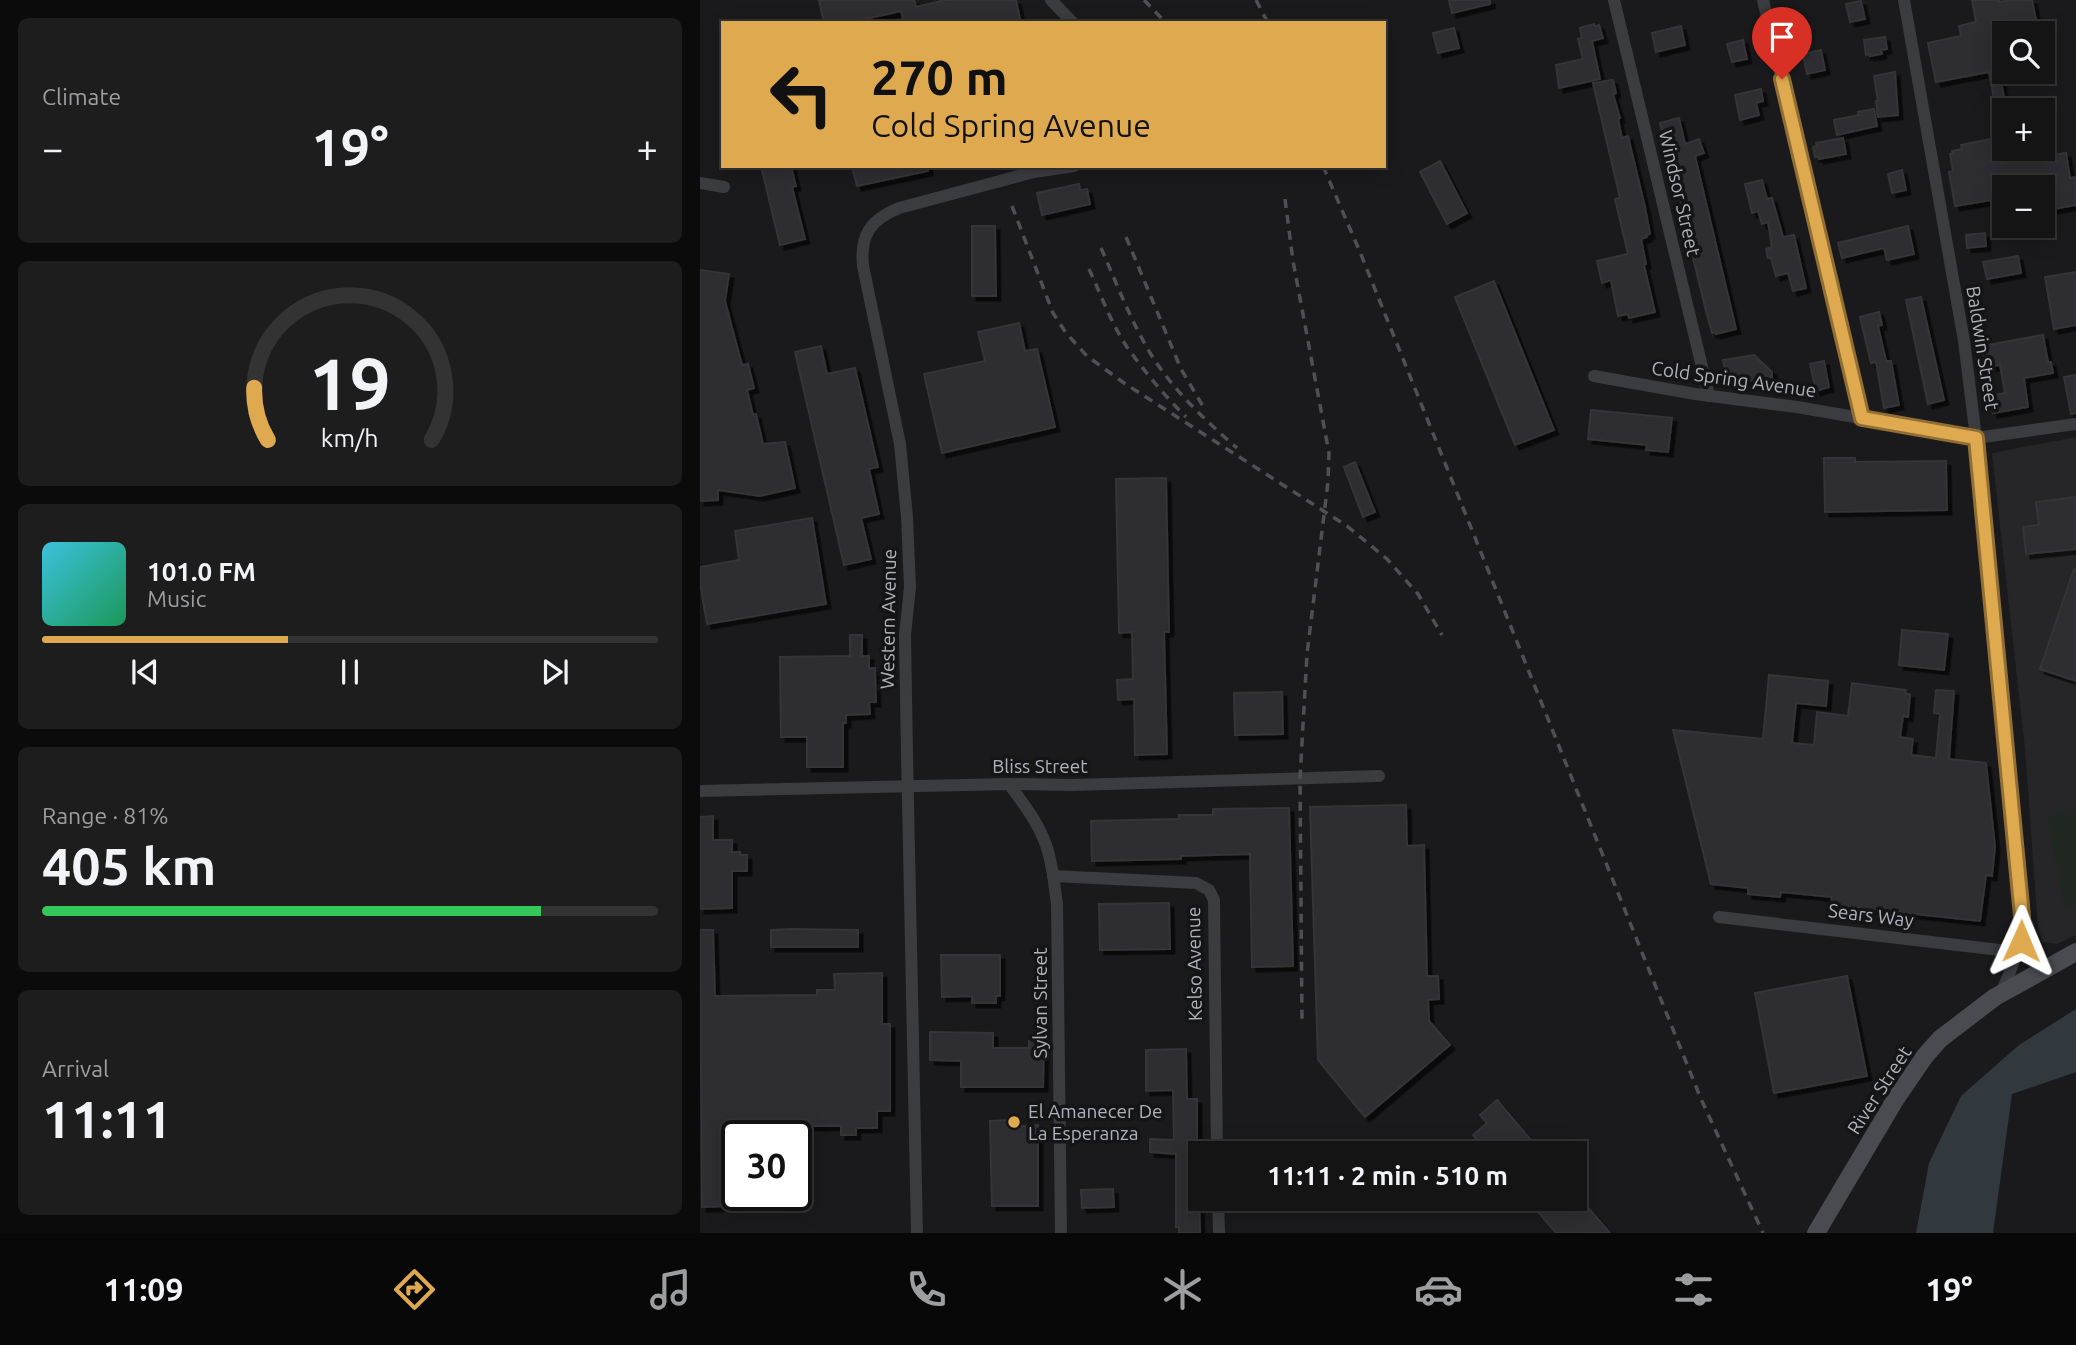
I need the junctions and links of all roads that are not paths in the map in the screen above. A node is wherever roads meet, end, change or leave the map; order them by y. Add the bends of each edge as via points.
1 (1051, 0) edge
2 (1614, 0) edge
3 (1763, 0) edge
4 (1904, 0) edge
5 (1071, 21) edge
6 (1061, 168) edge
7 (700, 184) edge
8 (724, 187) dead end
9 (1594, 376) dead end
10 (1709, 396) junction
11 (1862, 418) junction
12 (2076, 424) edge
13 (1976, 438) junction
14 (1380, 776) dead end
15 (1009, 784) junction
16 (907, 788) junction
17 (700, 791) edge
18 (1053, 876) junction
19 (1719, 917) dead end
20 (2018, 952) junction
21 (2076, 952) edge
22 (2001, 993) junction
23 (1217, 1141) edge
24 (1218, 1211) edge
25 (917, 1233) edge
26 (1060, 1233) edge
27 (1219, 1233) edge
28 (1816, 1233) edge

1 - 5 street
2 - 10 street, Windsor Street
3 - 11 street
4 - 13 street, Baldwin Street via 1964,341
6 - 16 street, Western Avenue via 899,208 876,221 863,244 863,266 900,444 906,517 910,587 905,635
7 - 8 street
9 - 10 street, Cold Spring Avenue
10 - 11 street, Cold Spring Avenue
11 - 13 street, Cold Spring Avenue
12 - 13 street, Cold Spring Avenue
13 - 20 street, Baldwin Street via 2022,916
14 - 15 street, Bliss Street
15 - 16 street, Bliss Street
15 - 18 street, Sylvan Street via 1042,834
16 - 17 street, Bliss Street
16 - 25 street, Western Avenue
18 - 23 street, Kelso Avenue via 1196,883 1209,890 1214,900
18 - 26 street, Sylvan Street via 1058,927
19 - 20 street, Sears Way
20 - 22 street, Baldwin Street
21 - 22 main road, River Street
22 - 28 main road, River Street via 1940,1039 1925,1056
24 - 27 street

